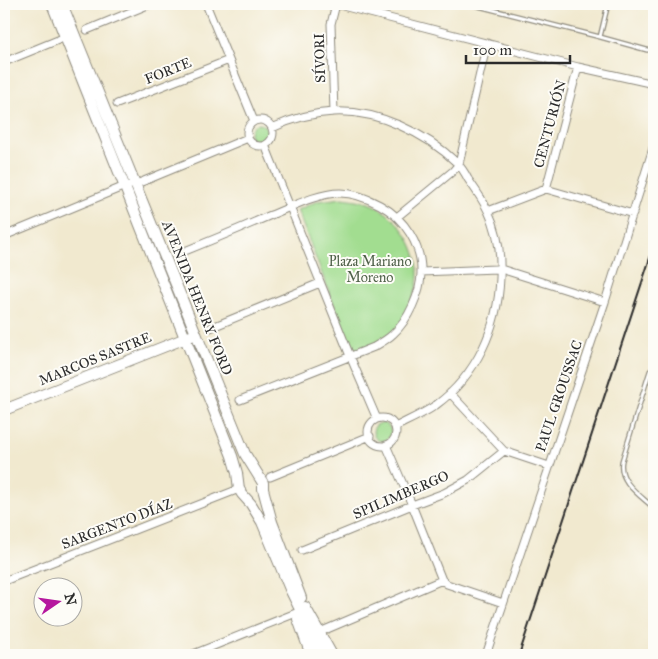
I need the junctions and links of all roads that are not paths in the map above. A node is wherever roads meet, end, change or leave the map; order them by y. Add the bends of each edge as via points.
1 (52, 4) edge
2 (62, 4) edge
3 (150, 4) edge
4 (206, 4) edge
5 (336, 4) edge
6 (470, 4) edge
7 (608, 4) edge
8 (87, 30) dead end
9 (70, 36) junction
10 (600, 36) junction
11 (487, 44) junction
12 (654, 50) edge
13 (229, 60) junction
14 (4, 62) edge
15 (578, 67) junction
16 (654, 84) edge
17 (117, 104) dead end
18 (334, 112) junction
19 (254, 122) junction
20 (272, 128) junction
21 (248, 138) junction
22 (265, 145) junction
23 (654, 145) edge
24 (459, 164) junction
25 (136, 184) junction
26 (125, 186) junction
27 (546, 189) junction
28 (290, 207) junction
29 (488, 211) junction
30 (633, 214) junction
31 (397, 217) junction
32 (4, 236) edge
33 (180, 253) dead end
34 (500, 270) junction
35 (421, 272) junction
36 (320, 283) junction
37 (605, 302) junction
38 (210, 328) dead end
39 (197, 334) junction
40 (185, 338) junction
41 (350, 356) junction
42 (654, 368) edge
43 (450, 393) junction
44 (240, 400) dead end
45 (4, 410) edge
46 (376, 419) junction
47 (395, 427) junction
48 (370, 436) junction
49 (386, 445) junction
50 (504, 451) junction
51 (549, 466) junction
52 (256, 472) junction
53 (270, 477) dead end
54 (239, 485) junction
55 (263, 489) junction
56 (247, 498) junction
57 (412, 504) junction
58 (654, 508) edge
59 (302, 550) dead end
60 (442, 580) junction
61 (4, 582) edge
62 (290, 589) junction
63 (503, 603) junction
64 (303, 604) junction
65 (296, 612) junction
66 (320, 632) junction
67 (318, 654) edge
68 (191, 655) edge
69 (332, 655) edge
70 (486, 655) edge

1 - 9 main road, AVENIDA HENRY FORD
2 - 9 main road, AVENIDA HENRY FORD
3 - 8 street
4 - 13 street
5 - 11 street
5 - 18 street, SÍVORI via 331,24
6 - 10 lane
7 - 10 lane
9 - 14 street
9 - 25 main road, AVENIDA HENRY FORD
9 - 26 main road, AVENIDA HENRY FORD
10 - 12 lane
11 - 15 street
11 - 24 street
13 - 17 street, FORTE
13 - 19 street
15 - 16 street
15 - 27 street, CENTURIÓN
18 - 20 street via 297,118
18 - 24 street via 361,114 400,125
19 - 20 street via 262,121
19 - 21 street via 248,127
20 - 22 street via 271,140
21 - 22 street via 255,146
21 - 25 street
22 - 28 street
23 - 30 street, PAUL GROUSSAC
24 - 29 street
24 - 31 street
25 - 26 street
25 - 39 main road, AVENIDA HENRY FORD
26 - 32 street
26 - 40 main road, AVENIDA HENRY FORD
27 - 29 street
27 - 30 street
28 - 31 street via 342,193 370,200
28 - 33 street
28 - 36 street
29 - 34 street via 498,243
30 - 37 street, PAUL GROUSSAC
31 - 35 street via 416,245
34 - 35 street
34 - 37 street
34 - 43 street via 499,297 489,335 476,362
35 - 41 street via 412,307 398,329 382,343
36 - 38 street
36 - 41 street
37 - 51 street, PAUL GROUSSAC
39 - 40 main road, MARCOS SASTRE
39 - 52 main road, AVENIDA HENRY FORD via 245,454
40 - 45 main road, MARCOS SASTRE
40 - 54 main road, AVENIDA HENRY FORD via 232,456
41 - 44 street
41 - 46 street
42 - 58 lane via 650,371 620,468 626,482
43 - 47 street via 424,413
43 - 50 street
46 - 47 street via 390,420
46 - 48 street via 370,425
47 - 49 street via 396,436
48 - 49 street via 373,442
48 - 53 street
49 - 57 street
50 - 51 street
50 - 57 street, SPILIMBERGO via 468,480
51 - 63 street, PAUL GROUSSAC
52 - 54 main road via 246,472
52 - 55 main road, AVENIDA HENRY FORD
54 - 56 main road, AVENIDA HENRY FORD
54 - 61 street, SARGENTO DÍAZ
55 - 56 main road via 254,498
55 - 64 main road, AVENIDA HENRY FORD via 276,534
56 - 62 main road, AVENIDA HENRY FORD via 269,536
57 - 59 street, SPILIMBERGO
57 - 60 street
60 - 63 street
60 - 66 street
62 - 65 main road, AVENIDA HENRY FORD
62 - 67 main road, AVENIDA HENRY FORD
63 - 70 street, PAUL GROUSSAC
64 - 66 main road, AVENIDA HENRY FORD
64 - 67 main road, AVENIDA HENRY FORD
65 - 67 main road, AVENIDA HENRY FORD
65 - 68 street
66 - 69 main road, AVENIDA HENRY FORD

